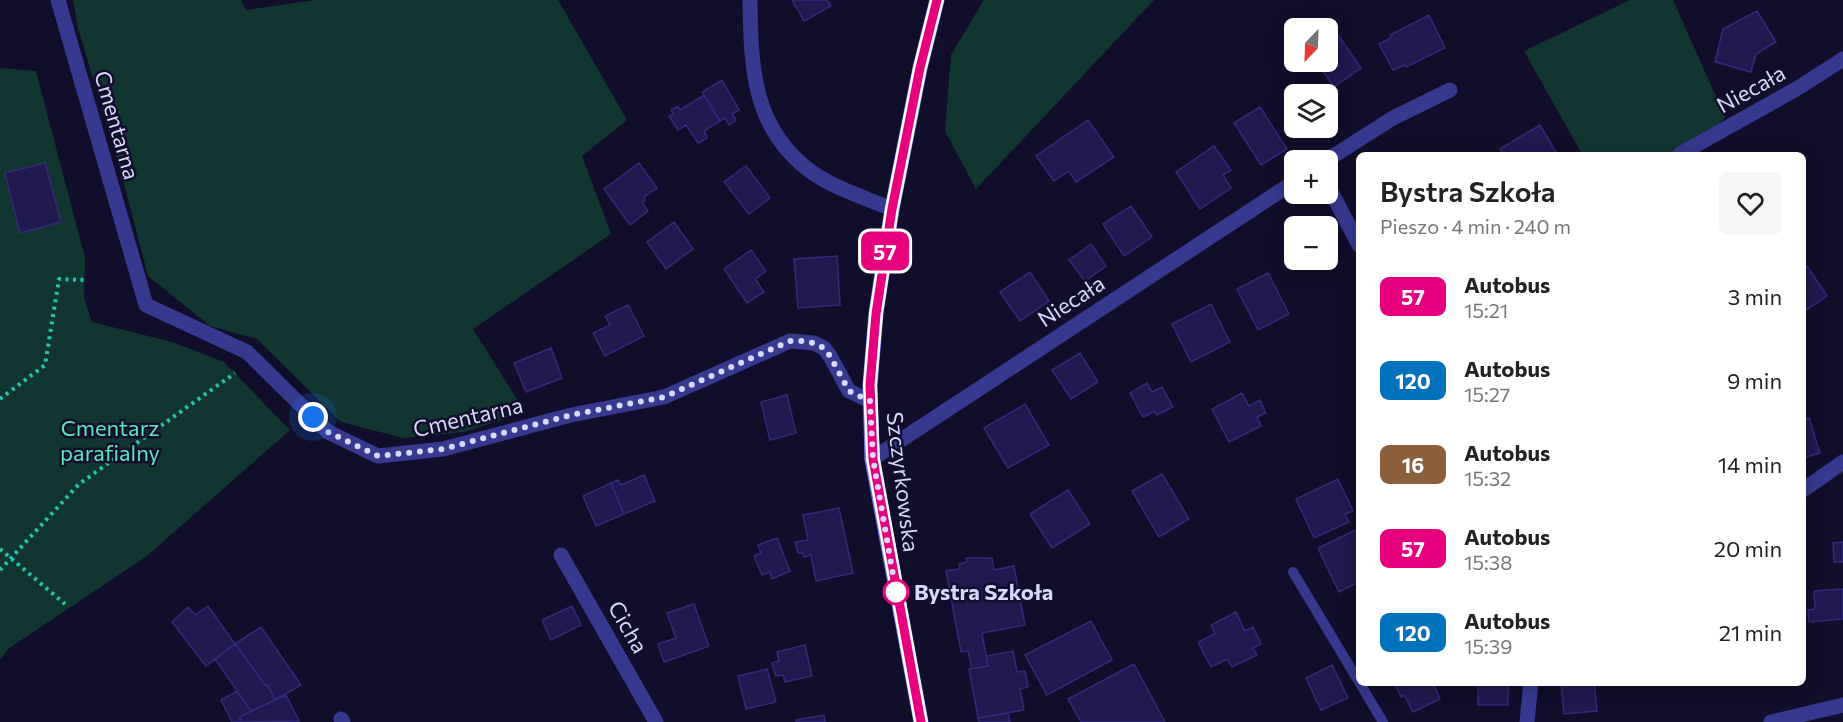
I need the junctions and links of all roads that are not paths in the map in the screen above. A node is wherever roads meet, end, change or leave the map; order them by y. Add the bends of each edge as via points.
1 (58, 0) edge
2 (750, 0) edge
3 (937, 0) edge
4 (1843, 59) edge
5 (1450, 90) dead end
6 (1684, 152) edge
7 (1338, 153) edge
8 (1284, 189) edge
9 (1337, 204) edge
10 (892, 209) junction
11 (1356, 239) edge
12 (870, 401) junction
13 (873, 459) junction
14 (1843, 462) edge
15 (1806, 488) edge
16 (561, 555) dead end
17 (1293, 572) dead end
18 (1356, 677) edge
19 (1361, 686) edge
20 (1531, 686) edge
21 (1843, 705) edge
22 (656, 722) edge
23 (921, 722) edge
24 (1383, 722) edge
25 (1527, 722) edge
26 (1771, 722) edge

1 - 12 street, Cmentarna via 146,305 247,352 328,432 348,442 378,456 443,449 571,415 664,397 790,341 824,348 849,391
2 - 10 street via 754,75 762,109 776,138 814,174
3 - 10 main road, Szczyrkowska
4 - 6 street, Niecała
5 - 7 street via 1393,118
8 - 13 street, Niecała
9 - 11 street
10 - 12 main road, Szczyrkowska via 876,314
12 - 13 main road, Szczyrkowska
13 - 23 main road, Szczyrkowska
14 - 15 street
16 - 22 street, Cicha
17 - 18 lane
19 - 24 lane
20 - 25 street
21 - 26 street

